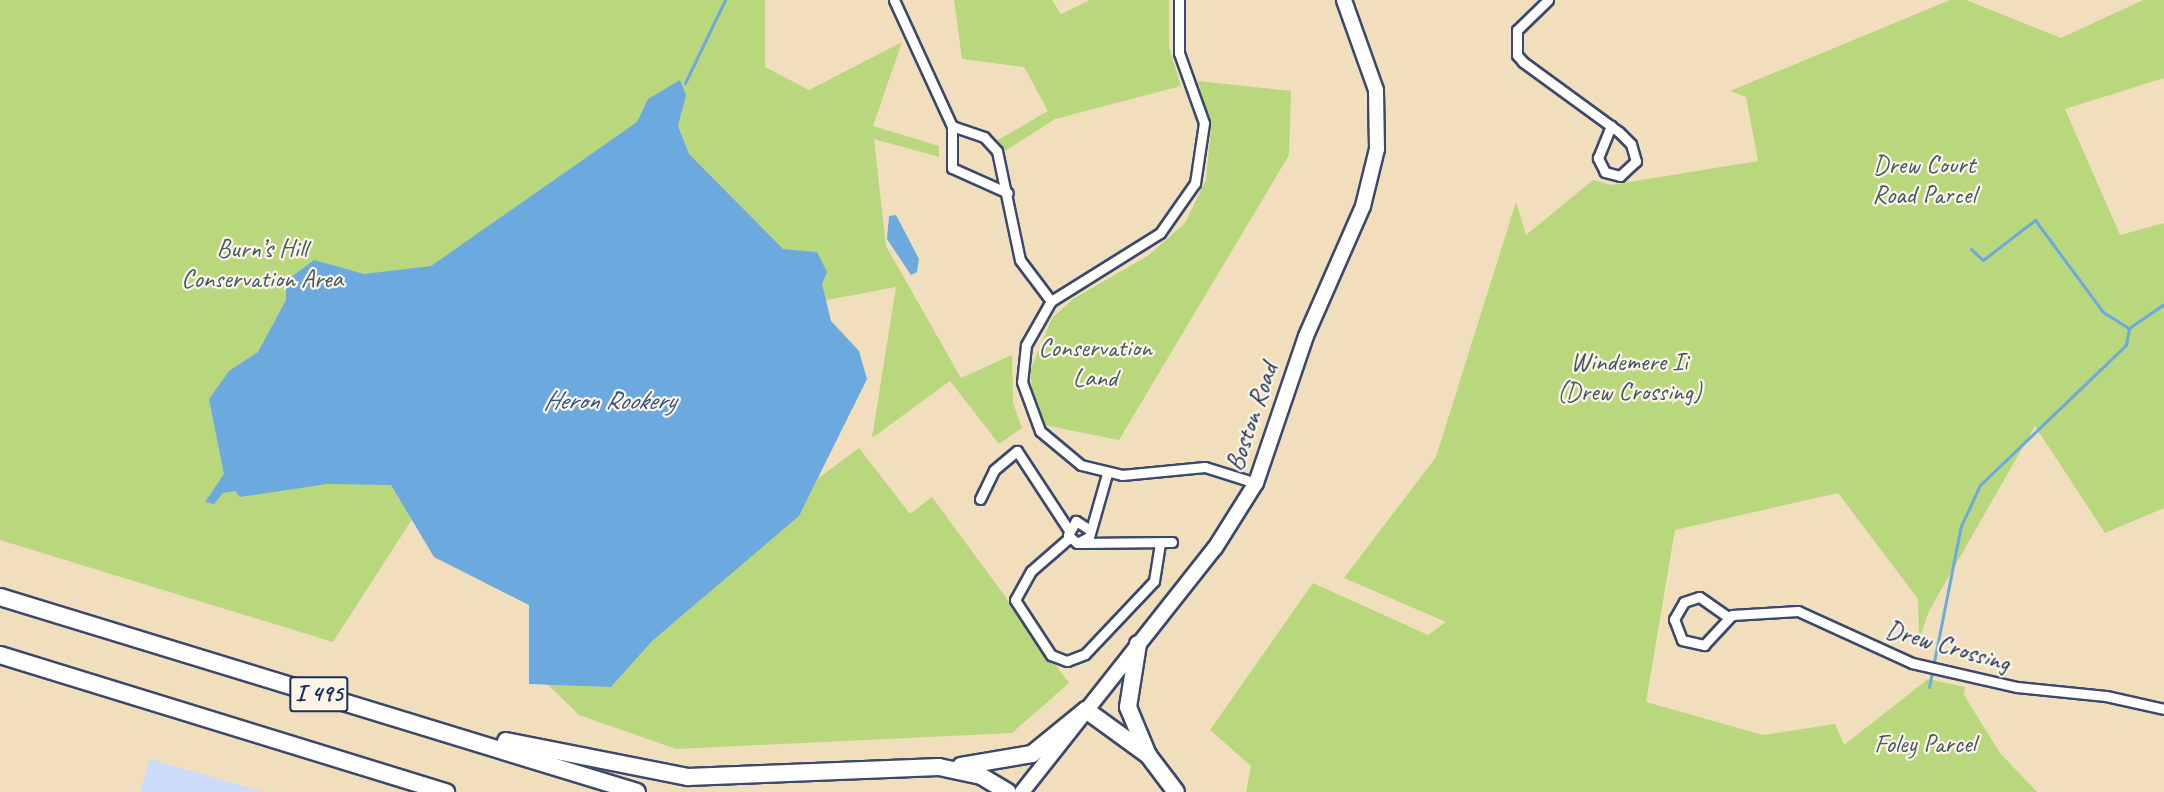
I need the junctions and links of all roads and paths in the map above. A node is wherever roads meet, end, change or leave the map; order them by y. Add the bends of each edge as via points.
1 (894, 0) edge
2 (1179, 0) edge
3 (1344, 0) edge
4 (1548, 0) edge
5 (952, 126) junction
6 (1611, 126) junction
7 (1008, 193) junction
8 (1051, 301) junction
9 (1107, 474) junction
10 (1256, 483) junction
11 (980, 499) dead end
12 (1098, 502) junction
13 (1060, 512) junction
14 (1077, 521) junction
15 (1090, 531) junction
16 (1069, 533) junction
17 (1160, 542) junction
18 (1172, 542) dead end
19 (1081, 543) junction
20 (1112, 544) junction
21 (0, 597) edge
22 (1728, 617) junction
23 (1138, 644) junction
24 (0, 655) edge
25 (2164, 709) edge
26 (1086, 710) junction
27 (421, 725) junction
28 (1148, 755) junction
29 (339, 760) junction
30 (945, 768) junction
31 (410, 792) edge
32 (446, 792) edge
33 (637, 792) edge
34 (1008, 792) edge
35 (1022, 792) edge
36 (1176, 792) edge

1 - 5 street
2 - 8 street via 1179,53 1204,132 1191,193 1160,233
3 - 10 main road, Boston Road via 1376,90 1377,150 1363,206 1306,336
4 - 6 street via 1518,30 1517,55
5 - 7 street via 992,143
5 - 7 street via 952,168
6 - 6 street via 1636,155 1633,167 1620,176 1605,172 1599,161
7 - 8 street via 1020,260
8 - 9 street via 1024,351 1026,402 1040,430 1062,454
9 - 10 street via 1205,467
9 - 12 street
10 - 23 main road, Boston Road via 1229,529
11 - 13 street via 994,470 1017,451
12 - 14 street
12 - 15 street
13 - 14 street
13 - 16 street
14 - 15 street
14 - 16 street
15 - 19 street
15 - 20 street
16 - 17 street via 1031,571 1015,600 1051,655 1067,661 1085,654 1154,581 1161,565
16 - 19 street
17 - 18 street
17 - 20 street
19 - 20 street
21 - 27 highway, I 495
22 - 22 street via 1718,635 1704,645 1682,640 1674,619 1684,602 1699,597
22 - 25 street, Drew Crossing via 1798,611 1912,663 2017,687 2106,696
23 - 26 main road, Boston Road
23 - 28 highway via 1128,682 1128,707
24 - 29 highway, I 495
26 - 28 highway
26 - 30 highway via 1032,754
26 - 35 main road, Boston Road
27 - 30 highway via 688,777
27 - 33 highway, I 495
28 - 36 highway
29 - 31 highway
29 - 32 highway, I 495
30 - 34 highway via 981,776

